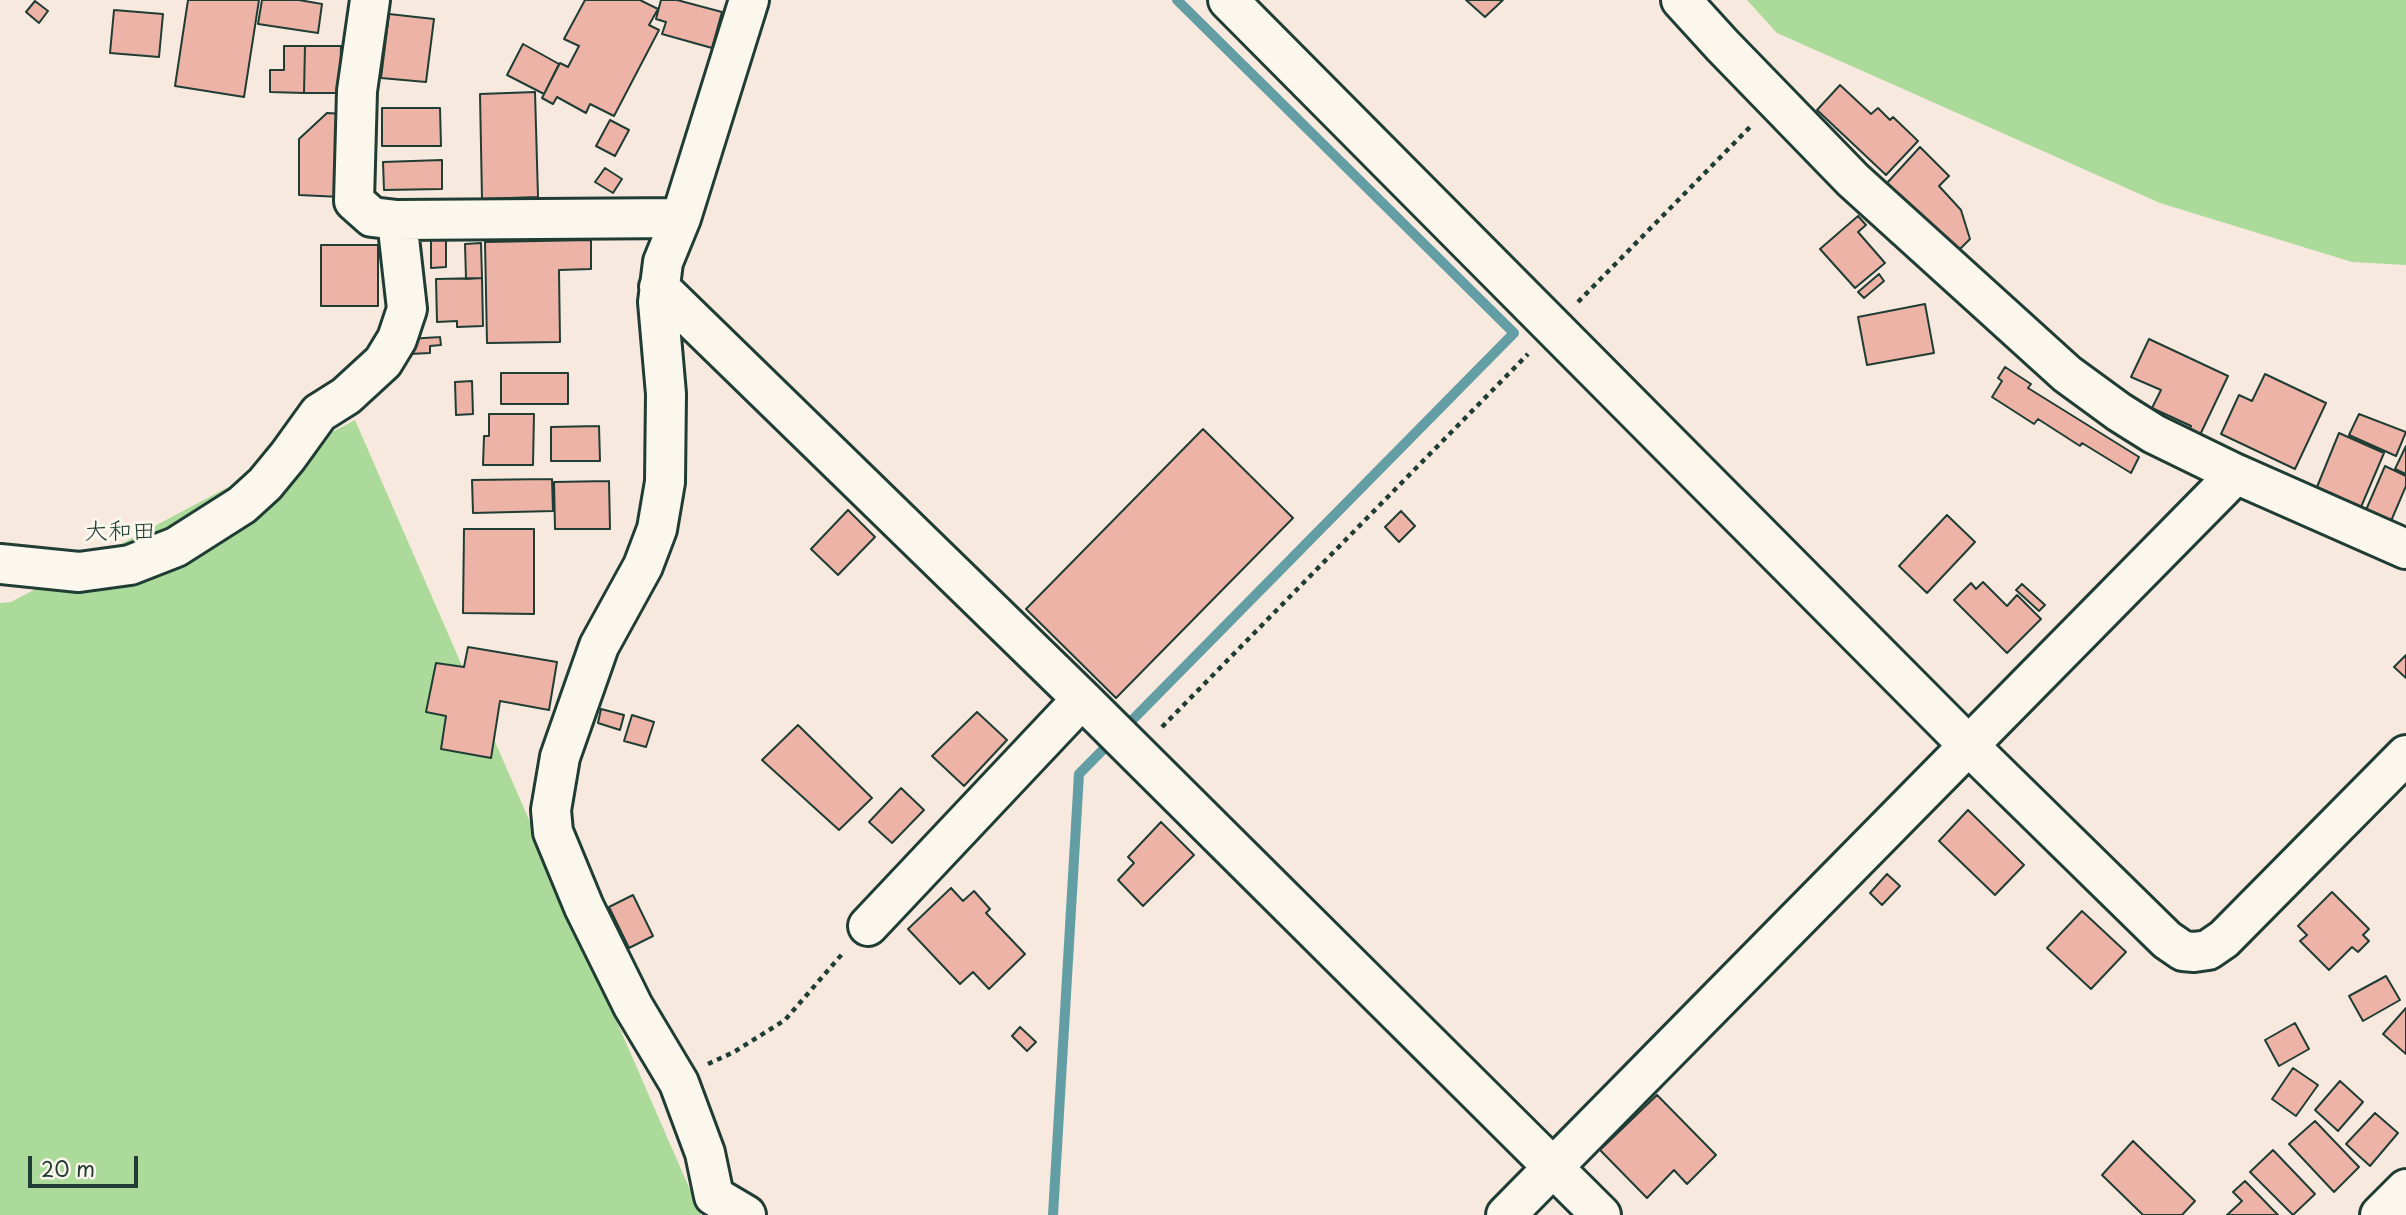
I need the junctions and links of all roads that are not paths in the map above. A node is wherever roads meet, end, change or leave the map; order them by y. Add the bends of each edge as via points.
1 (370, 0) edge
2 (748, 0) edge
3 (1228, 0) edge
4 (1681, 0) edge
5 (681, 218) junction
6 (397, 220) junction
7 (659, 286) junction
8 (2236, 474) junction
9 (2406, 549) edge
10 (0, 565) edge
11 (1082, 699) junction
12 (1968, 746) junction
13 (2406, 755) edge
14 (868, 926) road end
15 (1552, 1168) junction
16 (2406, 1189) edge
17 (746, 1215) edge
18 (1506, 1215) edge
19 (1601, 1215) edge
20 (2380, 1215) edge

1 - 6 street via 357,91 354,201 372,217
2 - 5 street
3 - 12 street
4 - 8 street via 1853,180 2067,374 2154,435
5 - 6 street
5 - 7 street via 663,262
6 - 10 street via 407,309 397,339 383,362 346,396 319,413 265,484 242,505 176,547 130,565 79,572
7 - 11 street
7 - 17 street via 666,394 665,469 657,529 643,566 599,646 560,757 551,810 553,832 633,1006 678,1083 705,1153 714,1196
8 - 9 street
8 - 12 street
11 - 14 street
11 - 15 street
12 - 13 street via 2167,940 2183,951 2194,952 2208,950 2224,939
12 - 15 street
15 - 18 street
15 - 19 street
16 - 20 street

